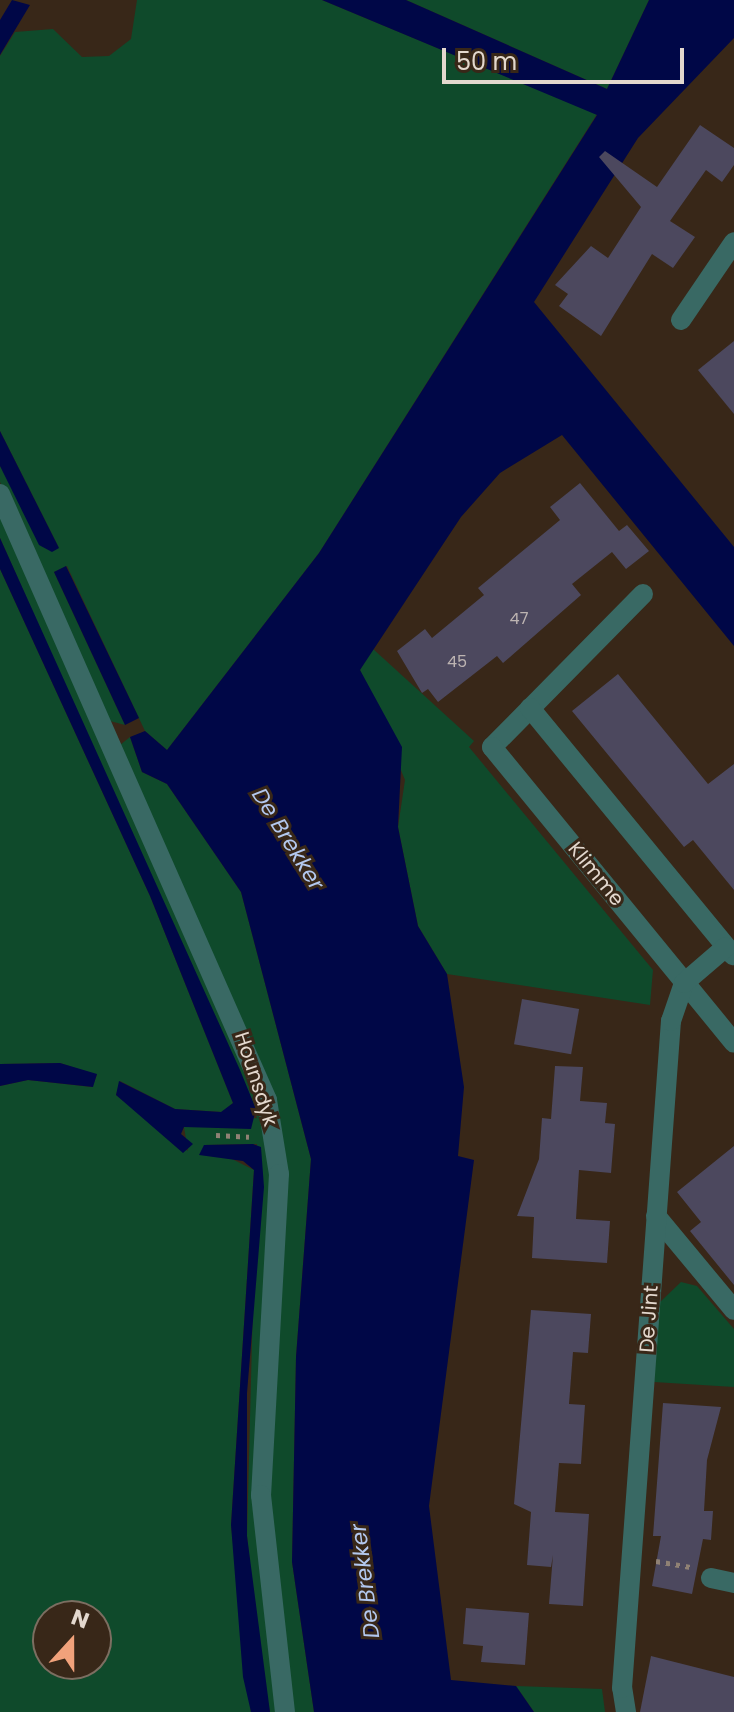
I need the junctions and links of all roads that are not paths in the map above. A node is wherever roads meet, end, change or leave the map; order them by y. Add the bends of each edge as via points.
1 (734, 242) edge
2 (681, 320) dead end
3 (0, 494) edge
4 (643, 594) dead end
5 (530, 708) junction
6 (730, 952) edge
7 (684, 983) junction
8 (734, 1043) edge
9 (656, 1216) junction
10 (734, 1310) edge
11 (711, 1578) road end
12 (734, 1583) edge
13 (285, 1712) edge
14 (626, 1712) edge

1 - 2 street
3 - 13 street, Hounsdyk via 267,1100 279,1174 261,1495
4 - 5 street, Klimme
5 - 6 street
5 - 7 street, Klimme via 492,747
6 - 7 street
7 - 8 street, Klimme
7 - 9 street, De Jint via 671,1021
9 - 10 street
9 - 14 street, De Jint
11 - 12 street

